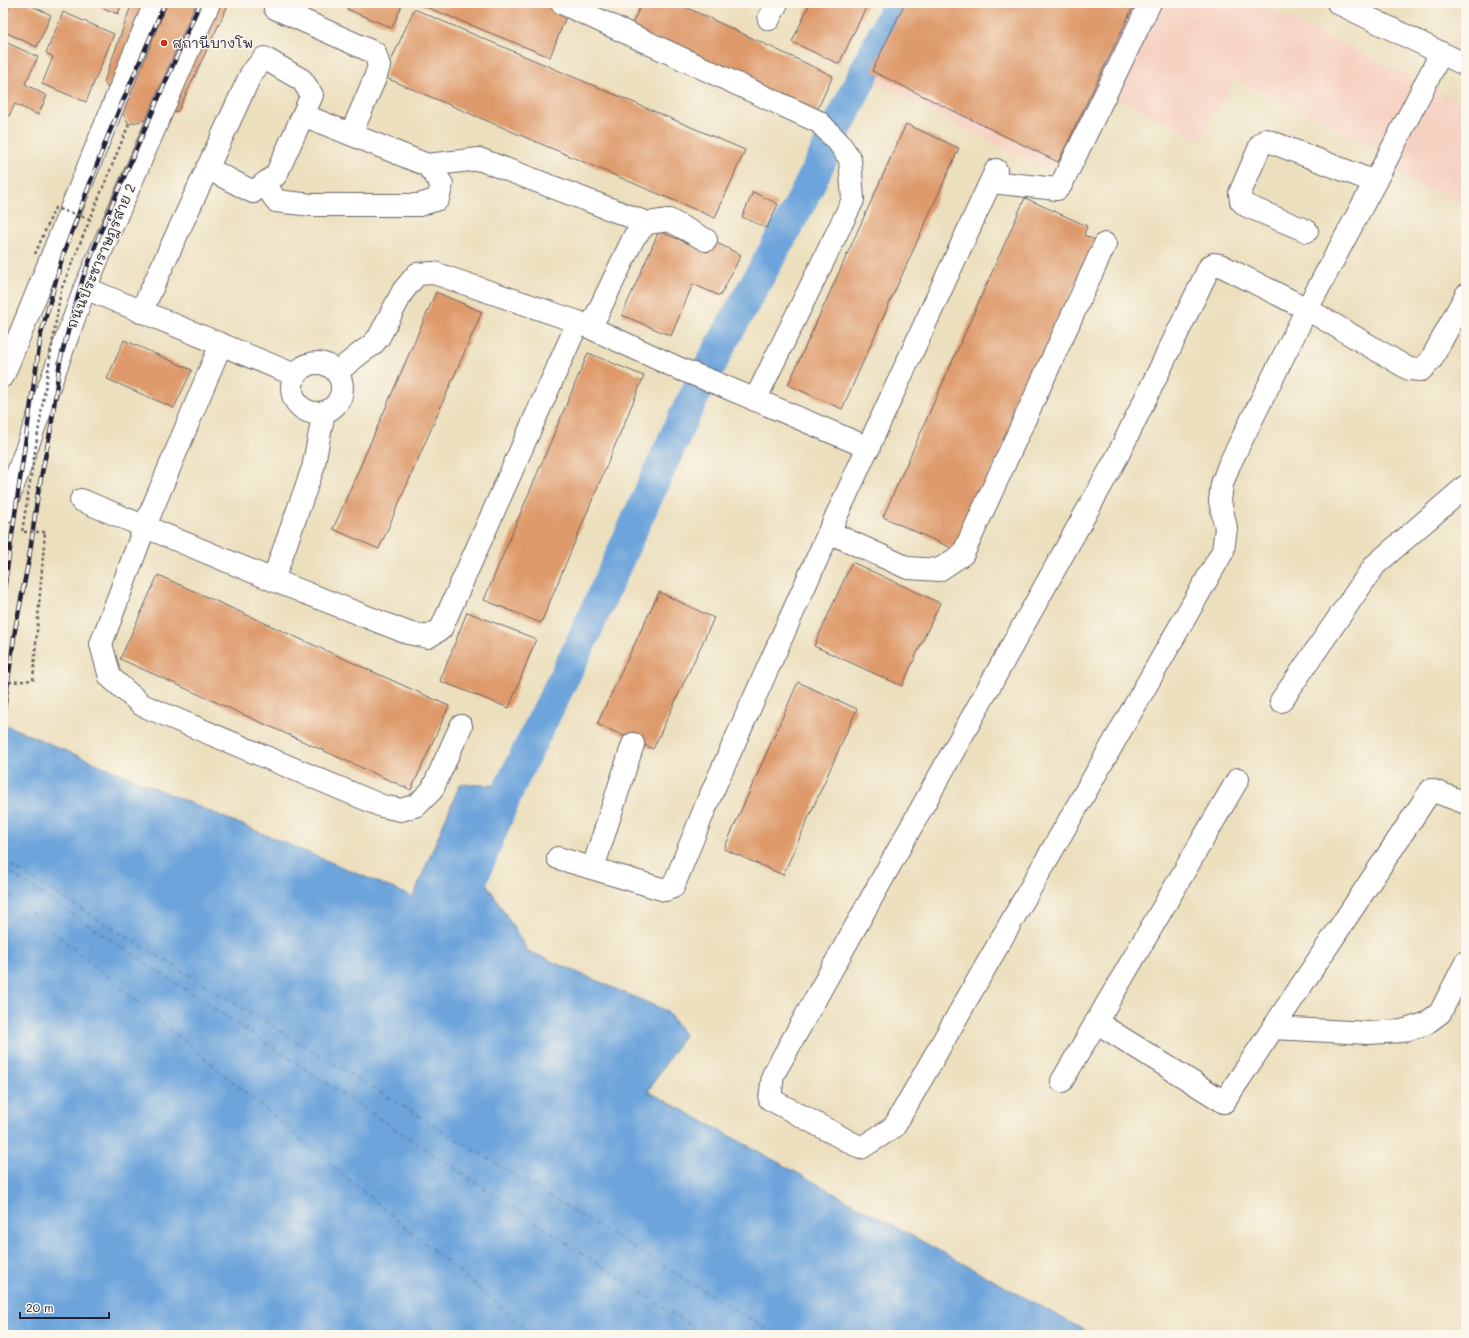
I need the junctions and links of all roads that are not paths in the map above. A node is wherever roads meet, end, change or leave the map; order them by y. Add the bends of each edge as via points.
1 (155, 3) edge
2 (210, 3) edge
3 (562, 3) edge
4 (1150, 3) edge
5 (1338, 3) edge
6 (275, 8) dead end
7 (1363, 8) edge
8 (1441, 53) junction
9 (1466, 65) edge
10 (303, 115) junction
11 (351, 134) junction
12 (427, 165) junction
13 (207, 168) junction
14 (1375, 182) junction
15 (265, 183) junction
16 (647, 223) junction
17 (1306, 231) dead end
18 (706, 240) dead end
19 (1105, 244) dead end
20 (85, 288) junction
21 (1466, 296) edge
22 (1307, 309) junction
23 (141, 312) junction
24 (585, 325) junction
25 (221, 344) junction
26 (337, 372) junction
27 (295, 375) junction
28 (3, 376) edge
29 (755, 400) junction
30 (324, 412) junction
31 (869, 448) junction
32 (1466, 486) edge
33 (81, 500) dead end
34 (3, 513) edge
35 (146, 526) junction
36 (829, 532) junction
37 (273, 580) junction
38 (1281, 701) dead end
39 (461, 726) dead end
40 (633, 744) dead end
41 (1238, 779) dead end
42 (1466, 803) edge
43 (558, 858) dead end
44 (593, 868) junction
45 (1466, 962) edge
46 (1096, 1022) junction
47 (1273, 1028) junction
48 (1062, 1081) dead end

1 - 28 street
2 - 20 street, ถนนประชาราษฎร์สาย 2
3 - 29 street via 819,122 850,159 853,200
4 - 31 street via 1061,185 1057,188 994,176
5 - 7 street
6 - 11 street via 376,53 379,66
7 - 8 street
8 - 9 street
8 - 14 street
10 - 11 street
10 - 13 street via 312,96 302,80 264,58 251,74
10 - 15 street via 276,176
11 - 12 street
12 - 15 street via 442,184 438,199 419,205 312,205 276,201
12 - 16 street via 479,158
13 - 15 street via 253,192
13 - 23 street
14 - 17 street via 1266,140 1261,144 1240,193 1241,201 1246,206
14 - 22 street
16 - 18 street via 669,220
16 - 24 street via 634,237
19 - 36 street via 962,554 938,570 908,568
20 - 23 street
20 - 34 street, ถนนประชาราษฎร์สาย 2
21 - 22 street via 1431,360 1421,370 1409,369
22 - 22 street via 1229,465 1222,484 1220,501 1226,528 1223,551 894,1127 861,1148 770,1099 774,1076 1117,457 1210,266 1220,265
23 - 25 street
24 - 26 street via 434,273 417,274 403,291 379,337
24 - 29 street
24 - 37 street via 441,629 428,637 408,633
25 - 27 street
25 - 35 street
26 - 27 street via 329,365 317,362 307,364
26 - 30 street via 342,382 342,394 337,404
27 - 30 street via 292,380 292,391 296,402 307,411
29 - 31 street
30 - 37 street via 313,468
31 - 36 street
32 - 38 street via 1375,565
33 - 35 street
35 - 37 street
35 - 39 street via 101,644 110,677 142,705 382,806 401,810 417,805 432,790
36 - 44 street via 708,801 673,887 665,890
40 - 44 street
41 - 46 street
42 - 47 street via 1431,790
43 - 44 street
45 - 47 street via 1440,1013 1425,1024 1402,1030 1368,1033
46 - 47 street via 1224,1102
46 - 48 street

